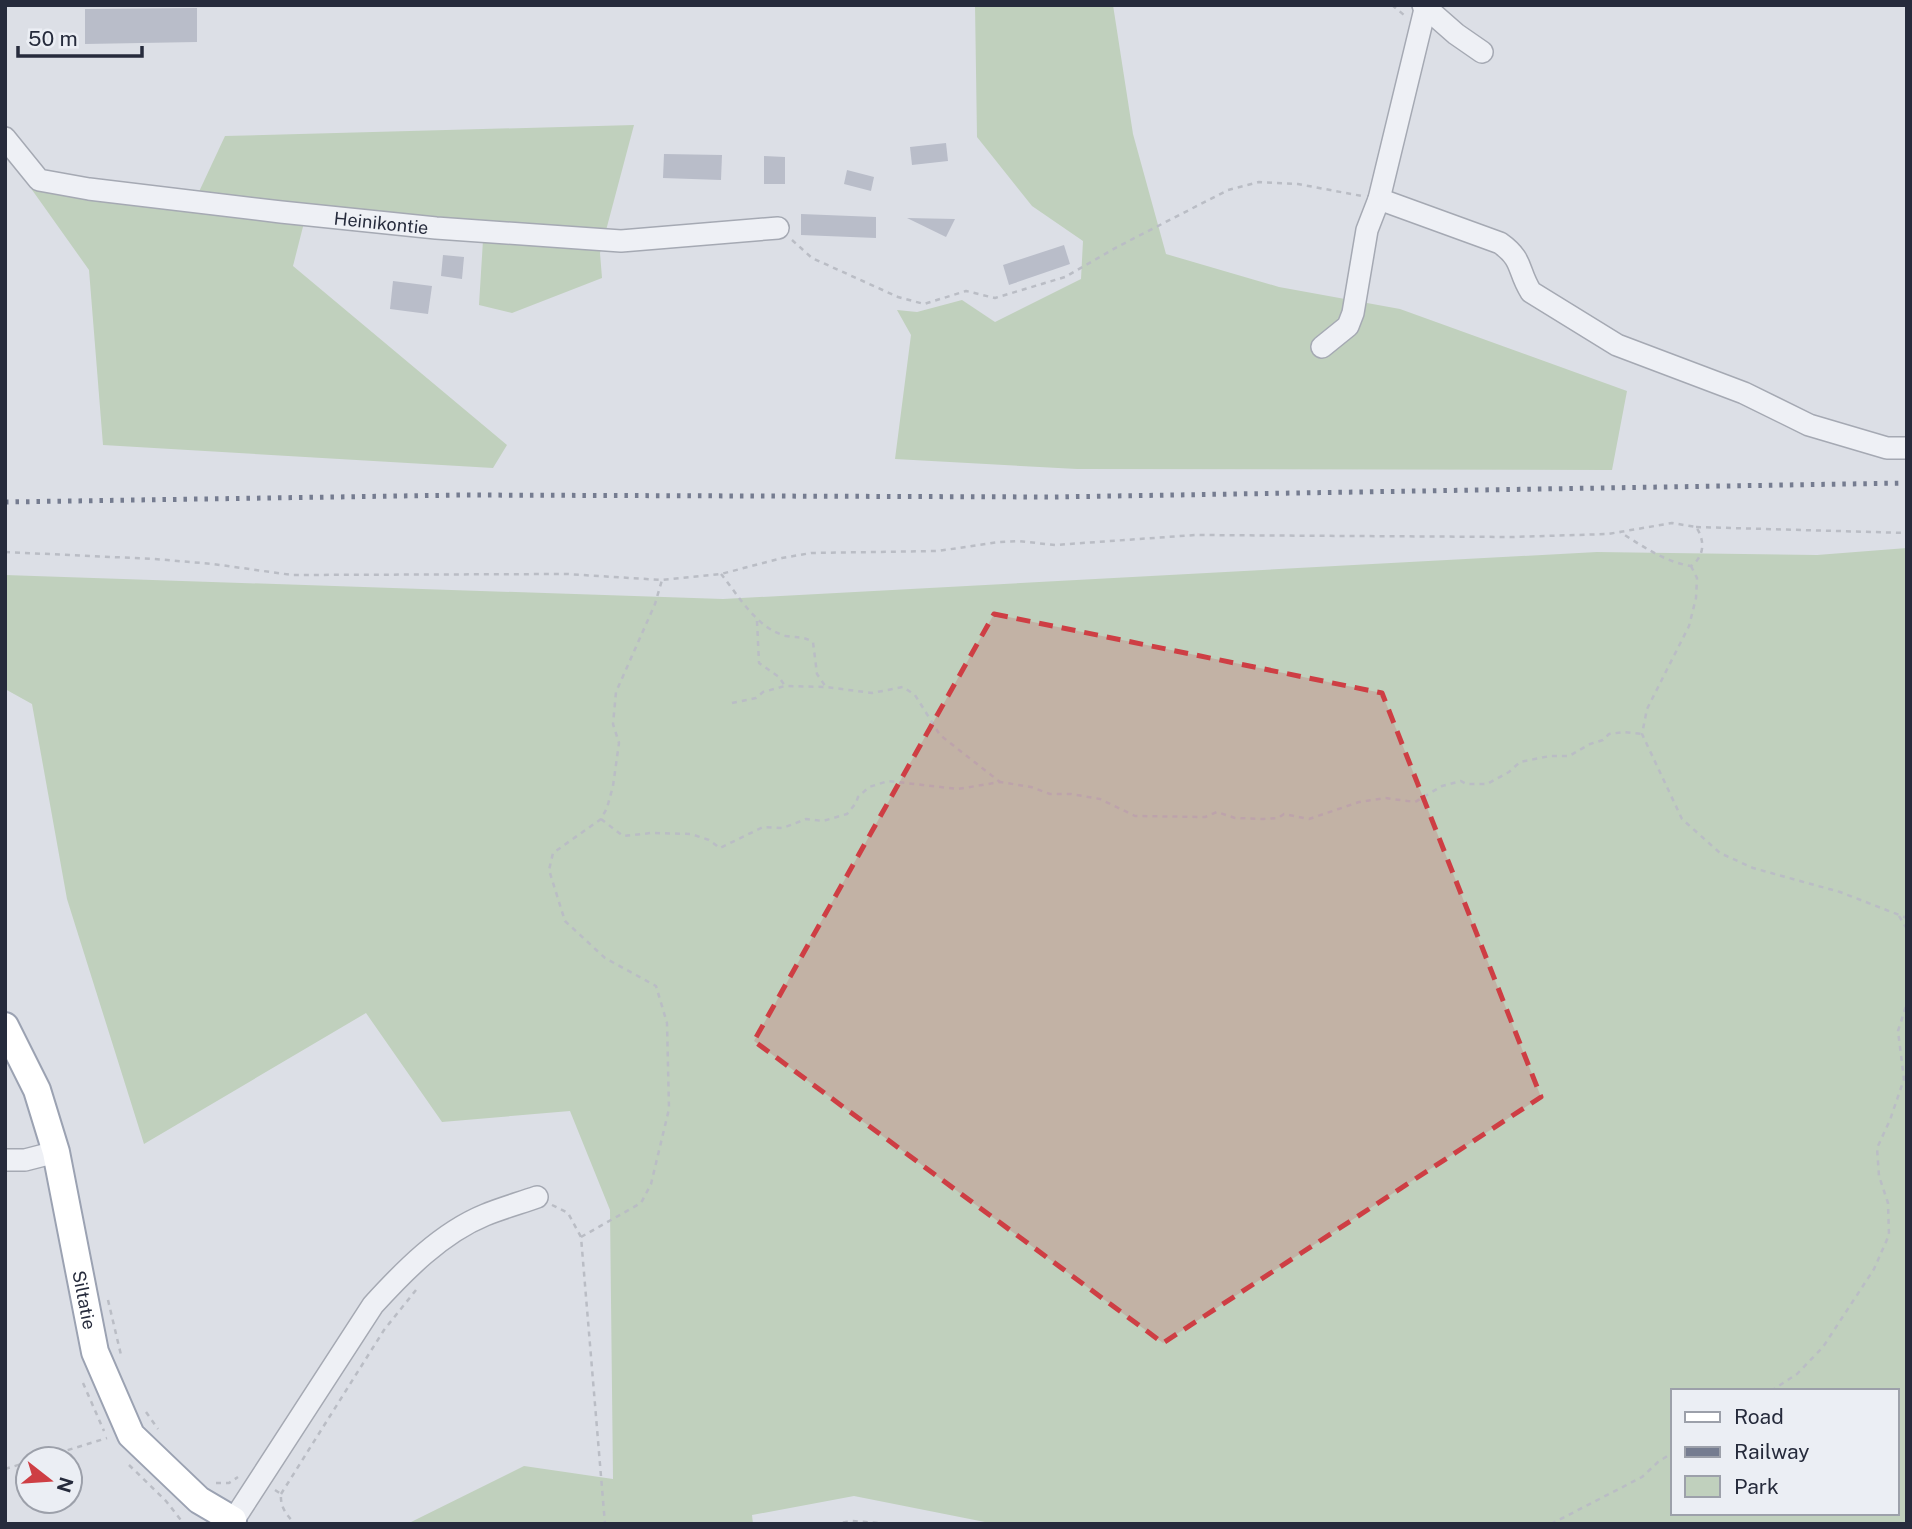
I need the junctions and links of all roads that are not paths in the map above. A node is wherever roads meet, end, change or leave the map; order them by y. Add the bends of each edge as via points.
1 (1425, 6) edge
2 (1482, 52) dead end
3 (5, 138) edge
4 (1379, 199) junction
5 (778, 228) road end
6 (1322, 347) dead end
7 (1907, 448) edge
8 (5, 1026) edge
9 (55, 1152) junction
10 (5, 1160) edge
11 (545, 1205) road end
12 (235, 1523) edge

1 - 2 street
1 - 4 street
3 - 5 street, Heinikontie via 40,180 281,212 621,241
4 - 6 street via 1367,230 1348,326
4 - 7 street via 1500,243 1520,264 1531,292 1617,345 1744,393 1810,425 1887,448
8 - 9 main road, Siltatie via 37,1090
9 - 10 street
9 - 12 main road, Siltatie via 95,1352 131,1435 199,1500
11 - 12 street via 484,1215 453,1232 400,1276 373,1306

